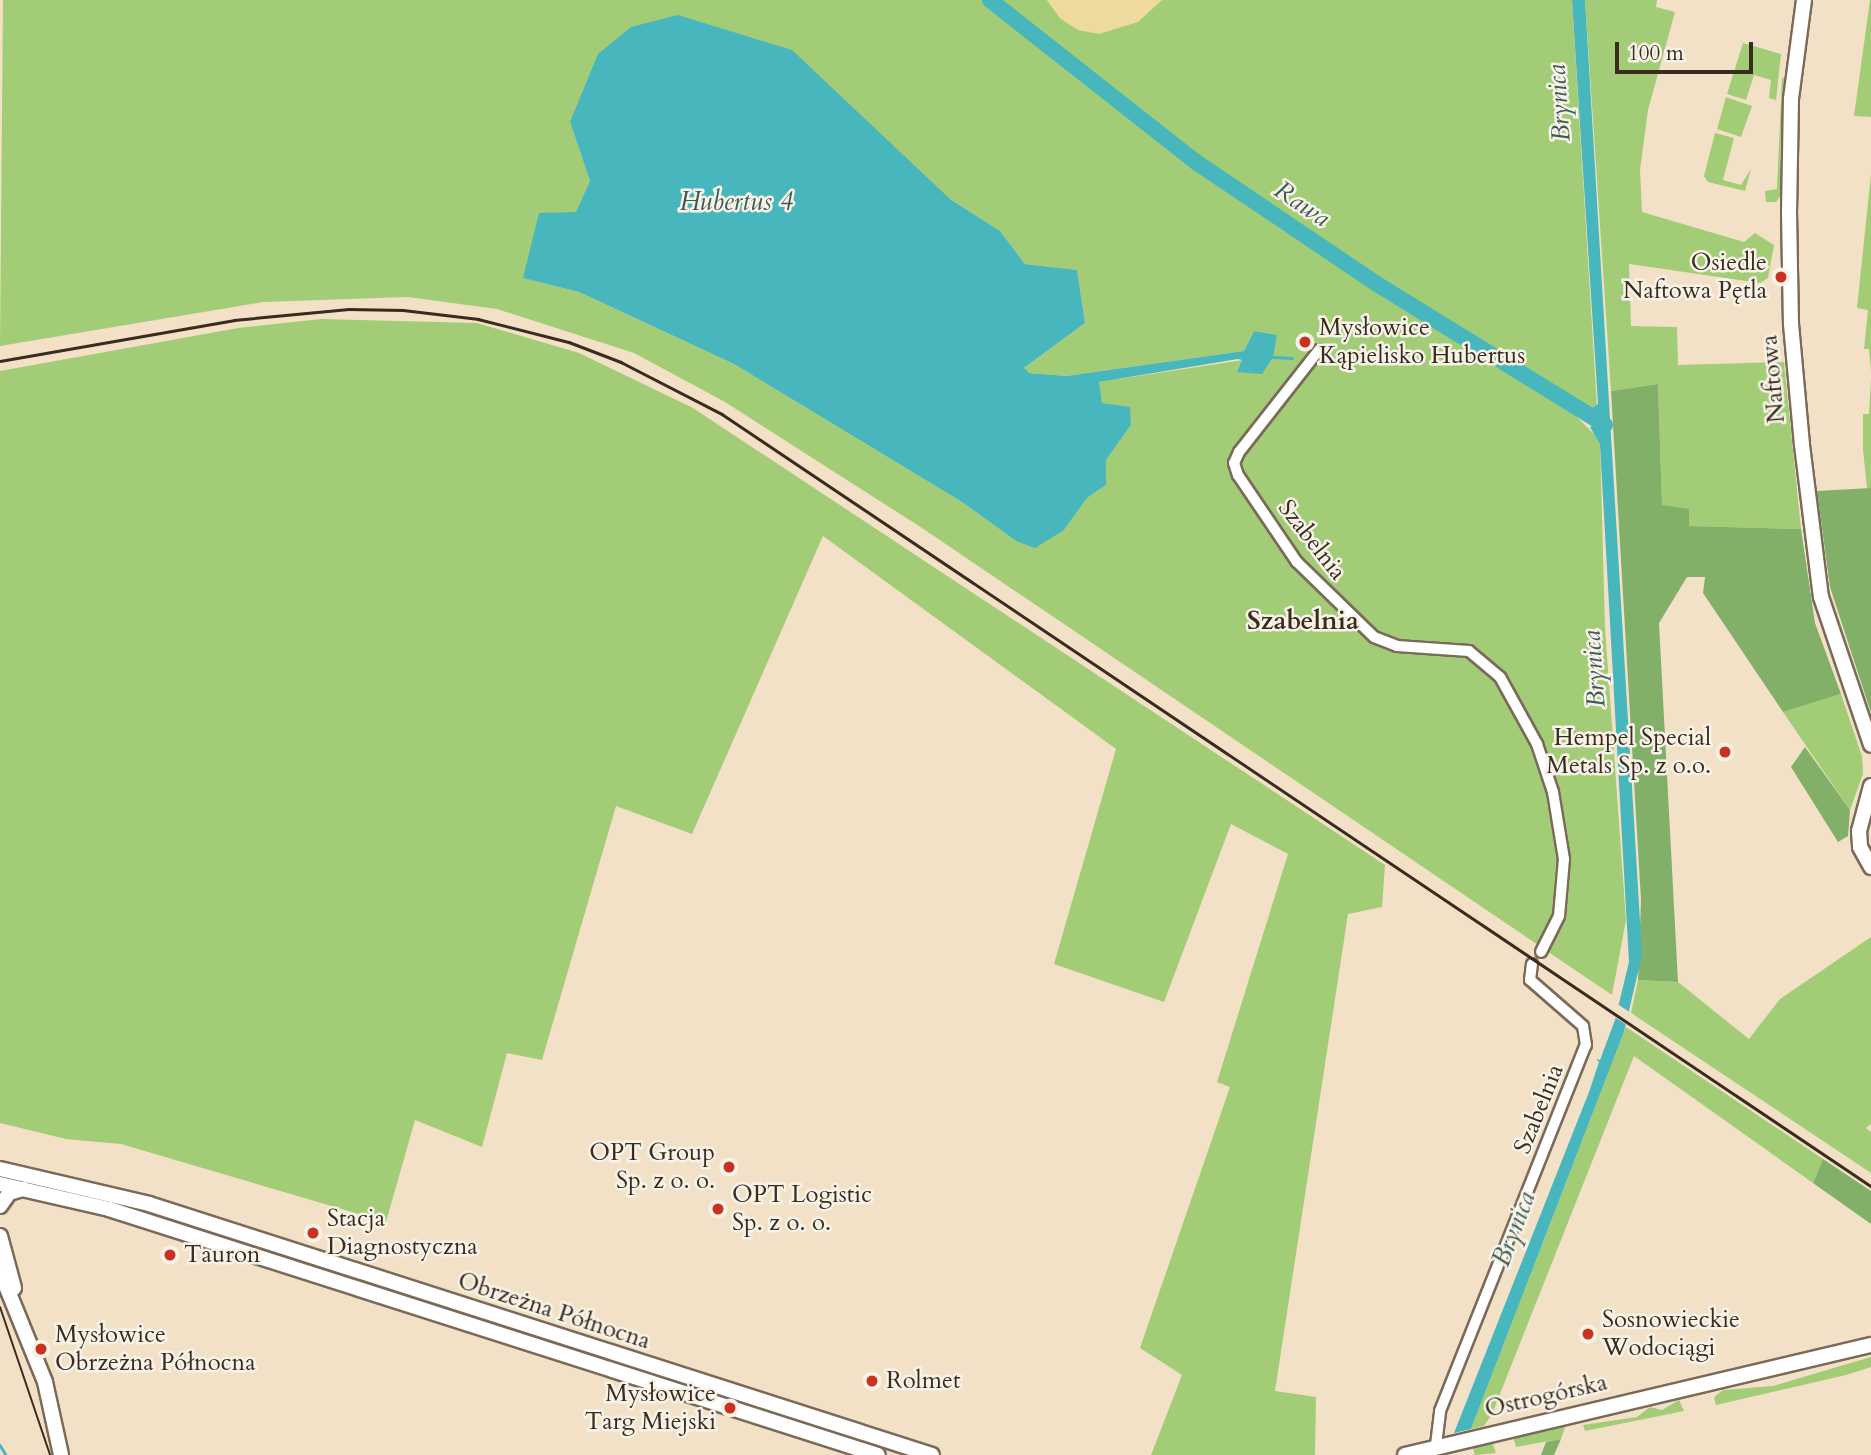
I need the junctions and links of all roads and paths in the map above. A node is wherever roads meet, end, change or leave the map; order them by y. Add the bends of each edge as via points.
1 (1804, 0) edge
2 (1319, 350) dead end
3 (1871, 746) edge
4 (1871, 786) edge
5 (1871, 867) edge
6 (1541, 952) dead end
7 (1532, 964) dead end
8 (0, 1169) edge
9 (0, 1184) edge
10 (23, 1189) junction
11 (0, 1206) edge
12 (0, 1236) edge
13 (0, 1272) edge
14 (475, 1309) junction
15 (20, 1313) junction
16 (471, 1324) junction
17 (1871, 1345) edge
18 (798, 1412) junction
19 (793, 1429) junction
20 (1438, 1445) junction
21 (61, 1455) edge
22 (878, 1455) edge
23 (932, 1455) edge
24 (1405, 1455) edge

1 - 3 street, Naftowa via 1789,148 1791,311 1800,418 1821,597
2 - 6 street, Szabelnia via 1239,452 1234,463 1238,475 1297,562 1374,637 1397,646 1469,651 1500,677 1538,744 1553,792 1564,859 1559,916
4 - 5 street via 1858,831 1860,847
7 - 20 street, Szabelnia via 1530,980 1583,1026 1586,1045 1440,1411
8 - 14 street, Obrzeżna Północna via 149,1204
9 - 10 street, Obrzeżna Północna
10 - 11 street via 9,1193
10 - 16 street, Obrzeżna Północna via 109,1209
12 - 15 street
13 - 15 street
14 - 16 street
14 - 18 street, Obrzeżna Północna
15 - 21 street via 56,1416
16 - 19 street, Obrzeżna Północna
17 - 20 street, Ostrogórska
18 - 19 street
18 - 23 street, Obrzeżna Północna
19 - 22 street, Obrzeżna Północna
20 - 24 street, Ostrogórska

